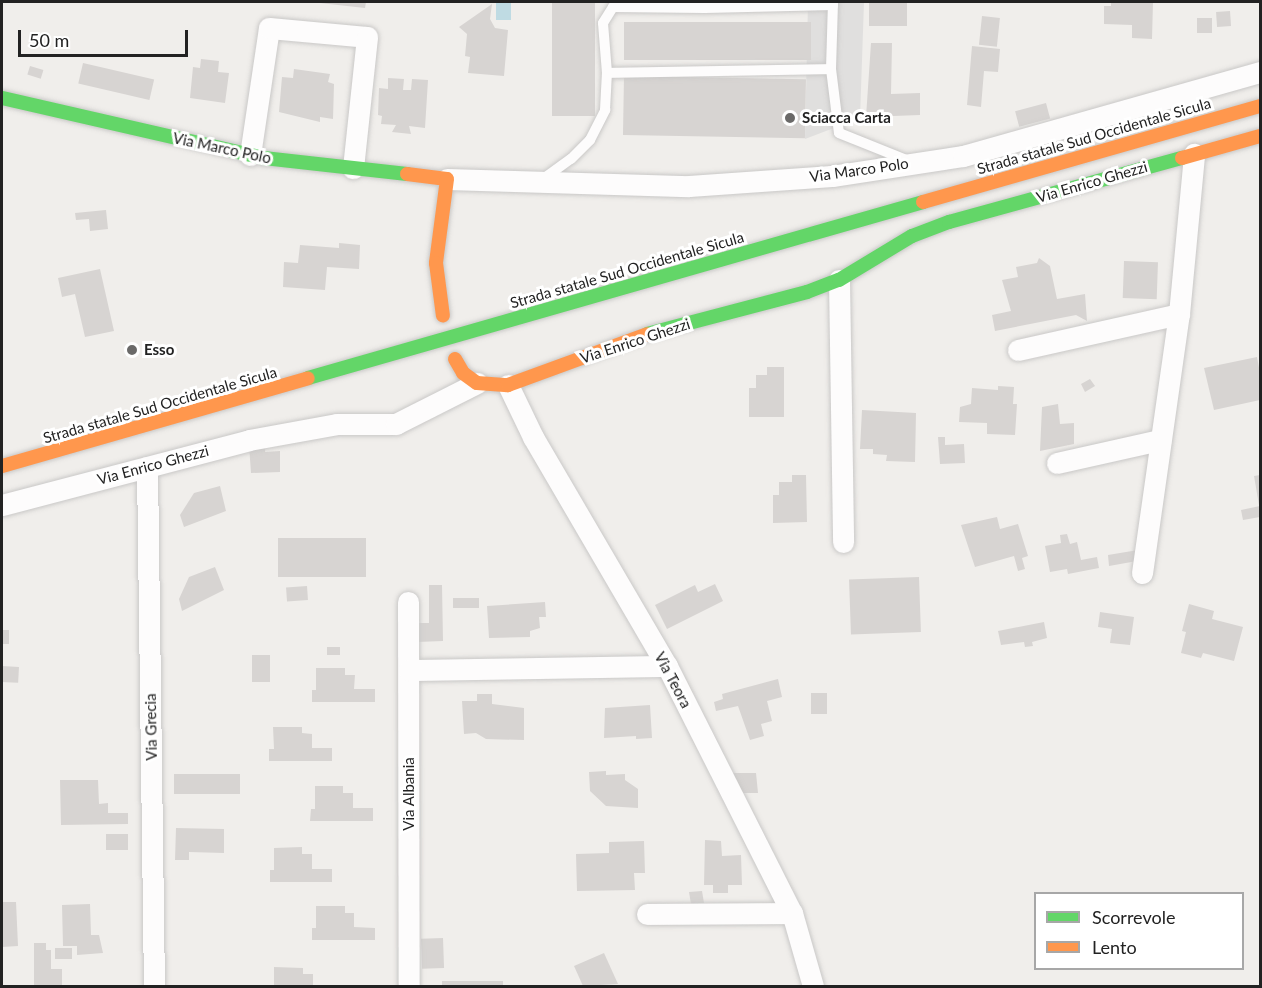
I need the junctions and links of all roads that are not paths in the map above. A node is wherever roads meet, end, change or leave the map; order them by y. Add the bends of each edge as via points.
1 (833, 3) edge
2 (831, 69) junction
3 (1260, 72) edge
4 (607, 73) junction
5 (2, 98) edge
6 (1260, 106) edge
7 (1260, 136) edge
8 (1194, 154) junction
9 (250, 155) junction
10 (915, 163) junction
11 (353, 168) junction
12 (447, 179) junction
13 (541, 181) junction
14 (839, 280) junction
15 (1179, 314) junction
16 (443, 316) dead end
17 (1018, 350) dead end
18 (455, 359) dead end
19 (477, 383) junction
20 (508, 385) junction
21 (1160, 440) junction
22 (1057, 463) dead end
23 (2, 466) edge
24 (147, 467) junction
25 (2, 505) edge
26 (843, 542) dead end
27 (1142, 573) dead end
28 (408, 602) dead end
29 (667, 666) junction
30 (409, 670) junction
31 (792, 913) junction
32 (647, 915) dead end
33 (154, 987) edge
34 (409, 987) edge
35 (813, 987) edge

1 - 2 lane
1 - 4 lane via 613,7 603,23
2 - 4 lane
2 - 10 lane via 838,133
3 - 10 street, Via Marco Polo via 963,156
4 - 13 lane via 605,110 590,140
5 - 9 street, Via Marco Polo
6 - 23 street, Strada statale Sud Occidentale Sicula
7 - 8 street, Via Enrico Ghezzi
8 - 14 street, Via Enrico Ghezzi via 949,222 912,236
8 - 15 street
9 - 11 street, Via Marco Polo
9 - 11 street via 269,28 367,37
10 - 13 street, Via Marco Polo via 832,176 689,186
11 - 12 street, Via Marco Polo
12 - 13 street, Via Marco Polo
12 - 16 street via 436,263
14 - 20 street, Via Enrico Ghezzi via 807,292 651,332
14 - 26 street
15 - 17 street
15 - 21 street
18 - 19 street via 463,373
19 - 20 street, Via Enrico Ghezzi
19 - 24 street, Via Enrico Ghezzi via 396,424 337,424 249,440
20 - 29 street, Via Teora via 533,437
21 - 22 street
21 - 27 street
24 - 25 street, Via Enrico Ghezzi
24 - 33 street, Via Grecia
28 - 30 street, Via Albania
29 - 30 street
29 - 31 street, Via Teora
30 - 34 street, Via Albania
31 - 32 street
31 - 35 street, Via Teora

